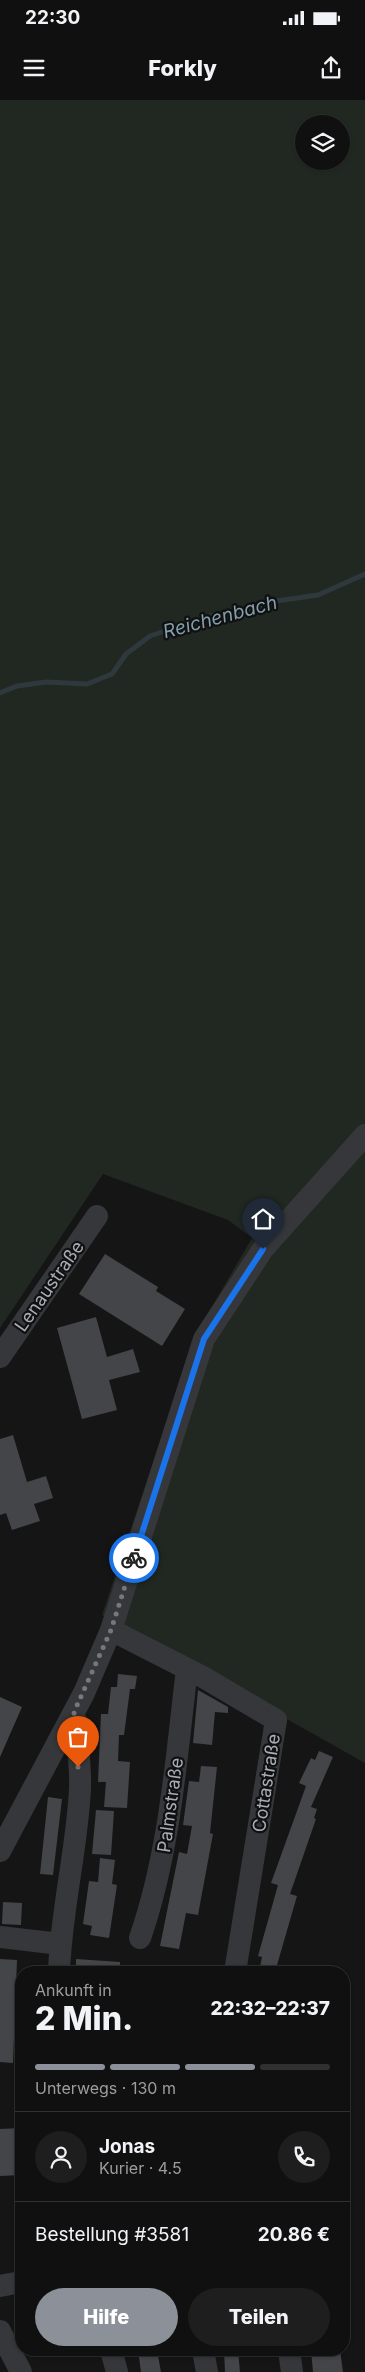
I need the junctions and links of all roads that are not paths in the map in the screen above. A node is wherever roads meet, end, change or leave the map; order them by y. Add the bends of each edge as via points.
1 (365, 1135) edge
2 (97, 1216) dead end
3 (0, 1357) edge
4 (111, 1630) junction
5 (187, 1669) junction
6 (74, 1712) junction
7 (0, 1851) edge
8 (0, 1937) edge
9 (140, 1938) dead end
10 (60, 1944) junction
11 (59, 1966) edge
12 (235, 1966) edge
13 (15, 2283) edge
14 (0, 2286) edge
15 (0, 2331) edge
16 (113, 2356) edge
17 (205, 2356) edge
18 (290, 2356) edge
19 (20, 2372) edge
20 (117, 2372) edge
21 (207, 2372) edge
22 (292, 2372) edge

1 - 4 street via 263,1249 204,1339
2 - 3 street, Lenaustraße
4 - 5 street, Cottastraße
4 - 6 street
5 - 9 street, Palmstraße via 167,1838 154,1898
5 - 12 street, Cottastraße via 276,1720
6 - 7 street
6 - 10 street via 80,1787
8 - 10 street
10 - 11 street
13 - 14 street
15 - 19 street
16 - 20 street
17 - 21 street
18 - 22 street

